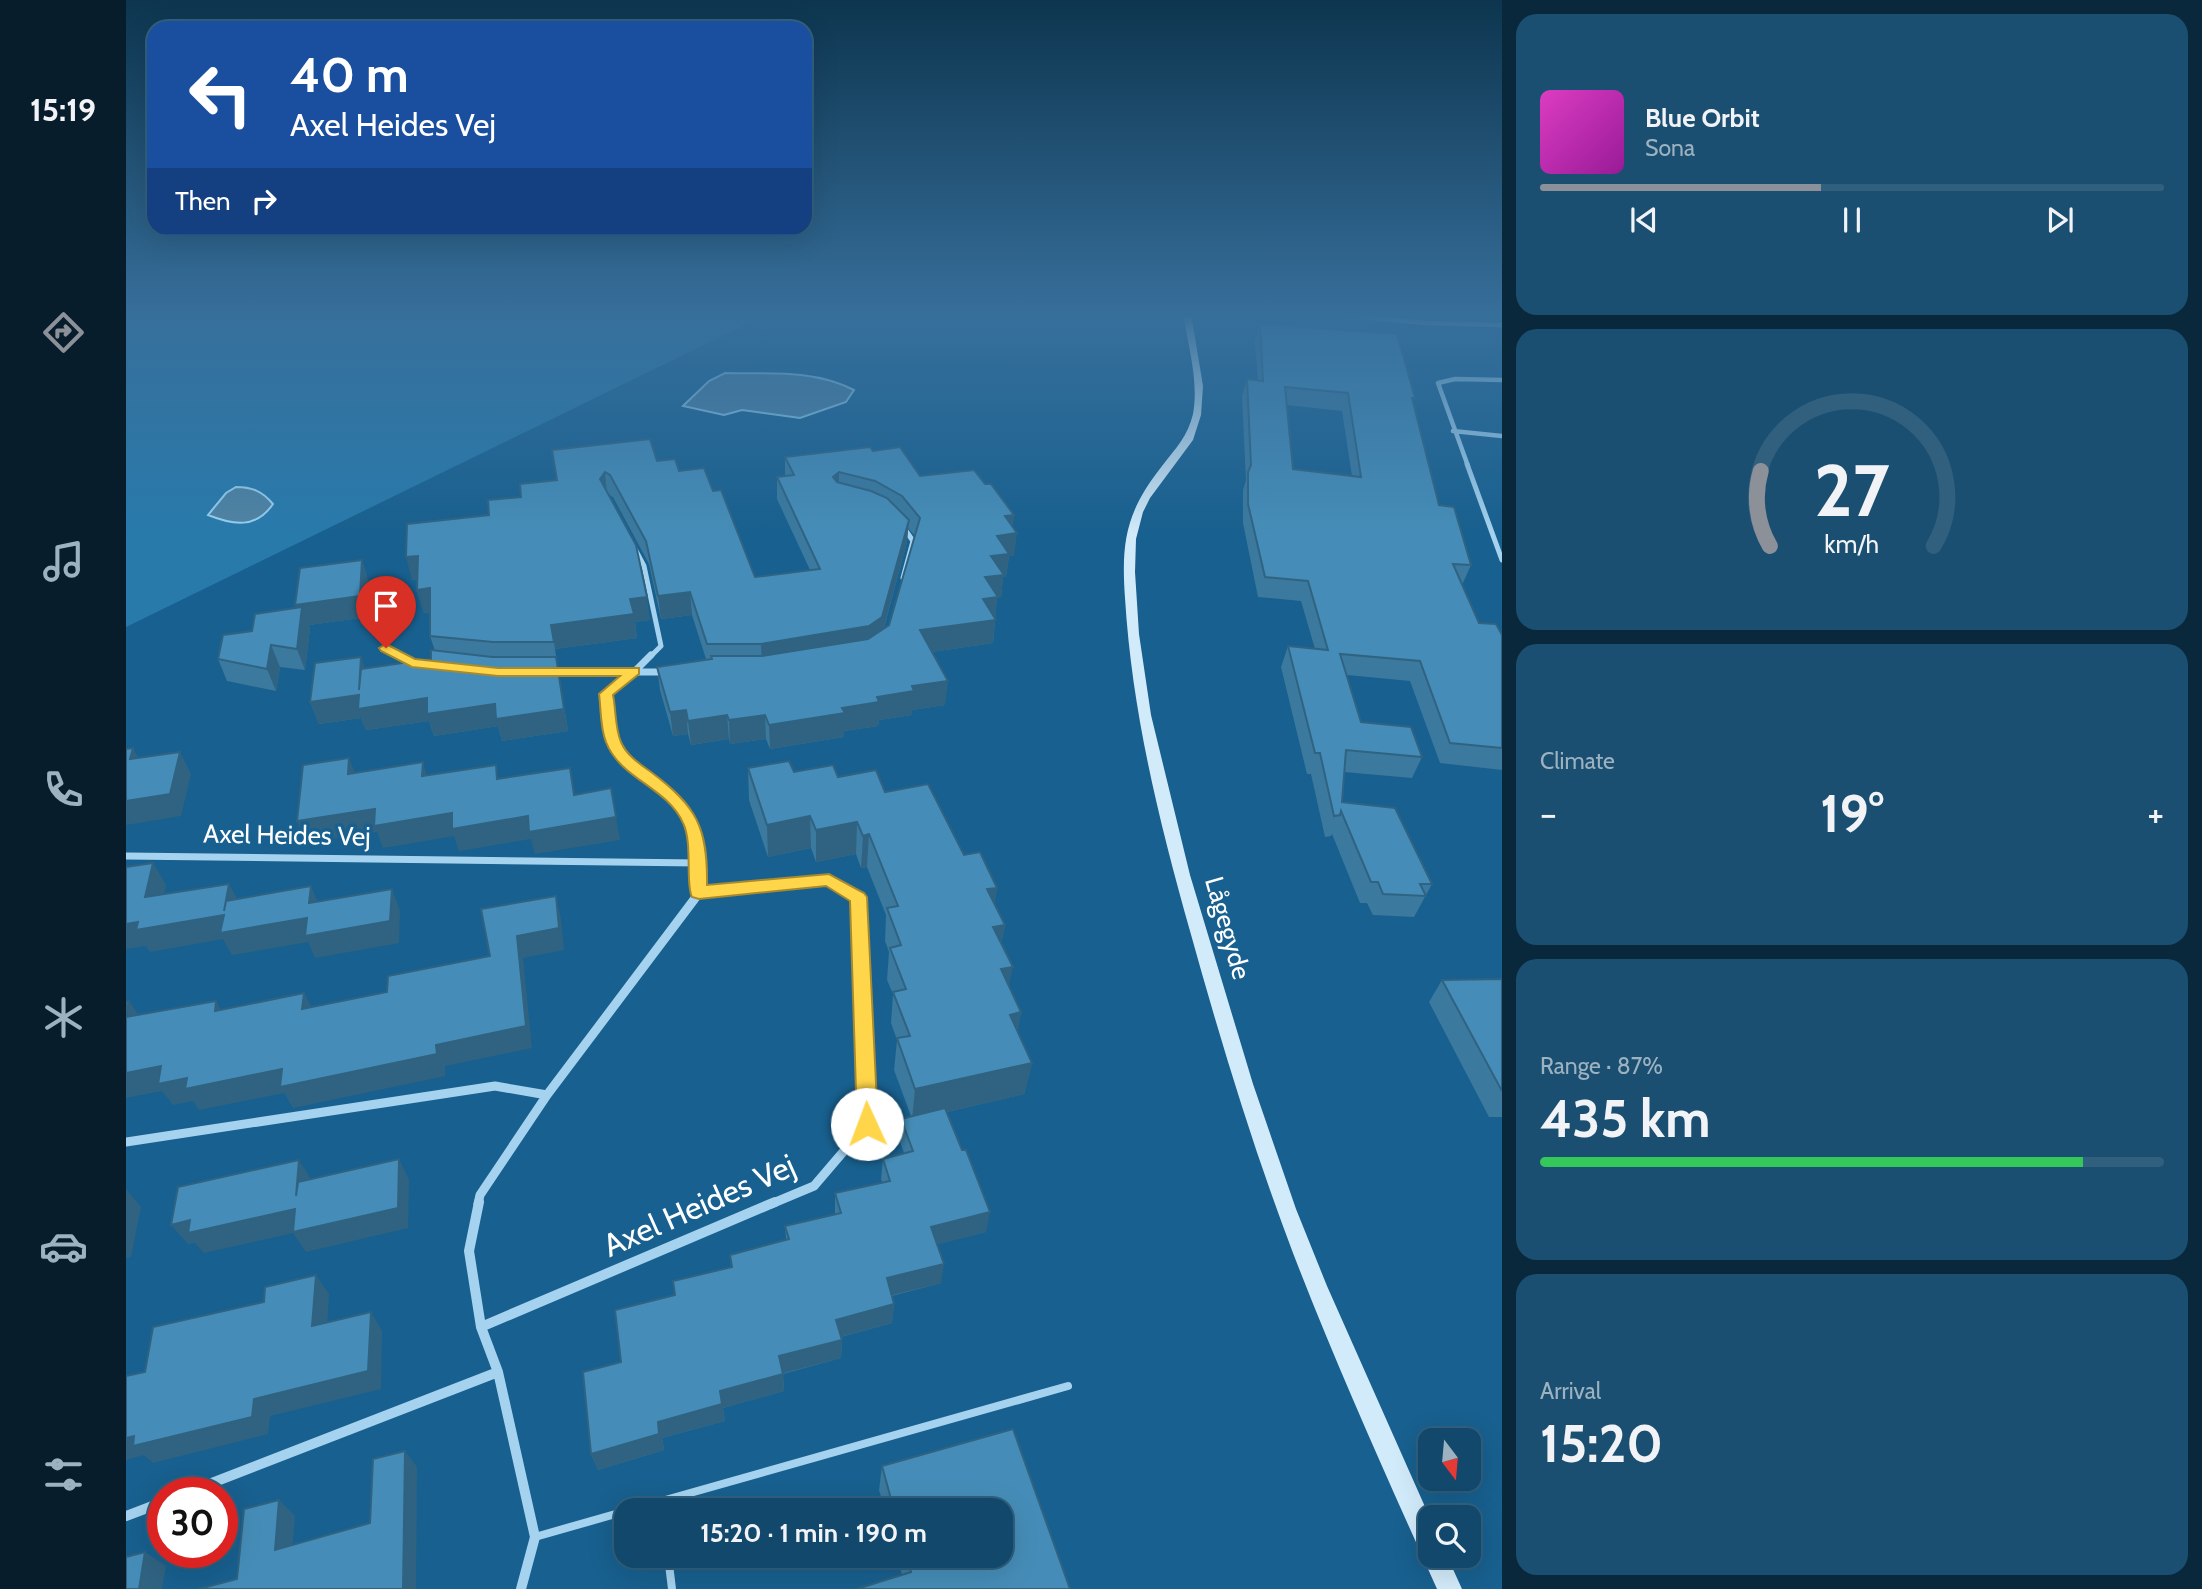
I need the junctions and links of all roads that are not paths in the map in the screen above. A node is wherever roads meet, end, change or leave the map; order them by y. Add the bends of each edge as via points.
1 (1197, 387) edge
2 (1439, 387) edge
3 (1453, 430) junction
4 (1502, 436) edge
5 (898, 519) edge
6 (632, 544) edge
7 (1502, 560) edge
8 (899, 592) edge
9 (384, 602) dead end
10 (424, 664) edge
11 (634, 671) junction
12 (539, 672) edge
13 (673, 672) edge
14 (126, 856) edge
15 (699, 863) junction
16 (699, 893) junction
17 (547, 1095) junction
18 (126, 1142) edge
19 (481, 1327) junction
20 (498, 1372) junction
21 (1068, 1386) dead end
22 (227, 1477) edge
23 (688, 1498) edge
24 (147, 1508) edge
25 (614, 1515) edge
26 (126, 1516) edge
27 (1418, 1518) edge
28 (535, 1536) junction
29 (669, 1568) edge
30 (1440, 1568) edge
31 (521, 1589) edge
32 (672, 1589) edge
33 (1450, 1589) edge

1 - 27 street, Lågegyde via 1194,428 1140,502 1130,535 1133,637 1149,739 1211,979 1273,1170 1340,1344
2 - 3 street
3 - 4 street
3 - 7 street
5 - 8 street via 913,541
6 - 11 street via 643,566 661,646
9 - 10 street via 386,648 412,663
11 - 12 street
11 - 13 street
11 - 15 street via 606,694 613,741 625,760 674,797 692,823
14 - 15 street, Axel Heides Vej
15 - 16 street
16 - 17 street
16 - 19 street, Axel Heides Vej via 829,880 858,897 867,1124 814,1186
17 - 18 street via 495,1086
17 - 19 street via 480,1195 469,1251
19 - 20 street
20 - 22 street
20 - 28 street
21 - 23 lane
24 - 26 street
25 - 28 lane
28 - 31 street
29 - 32 lane
30 - 33 street

